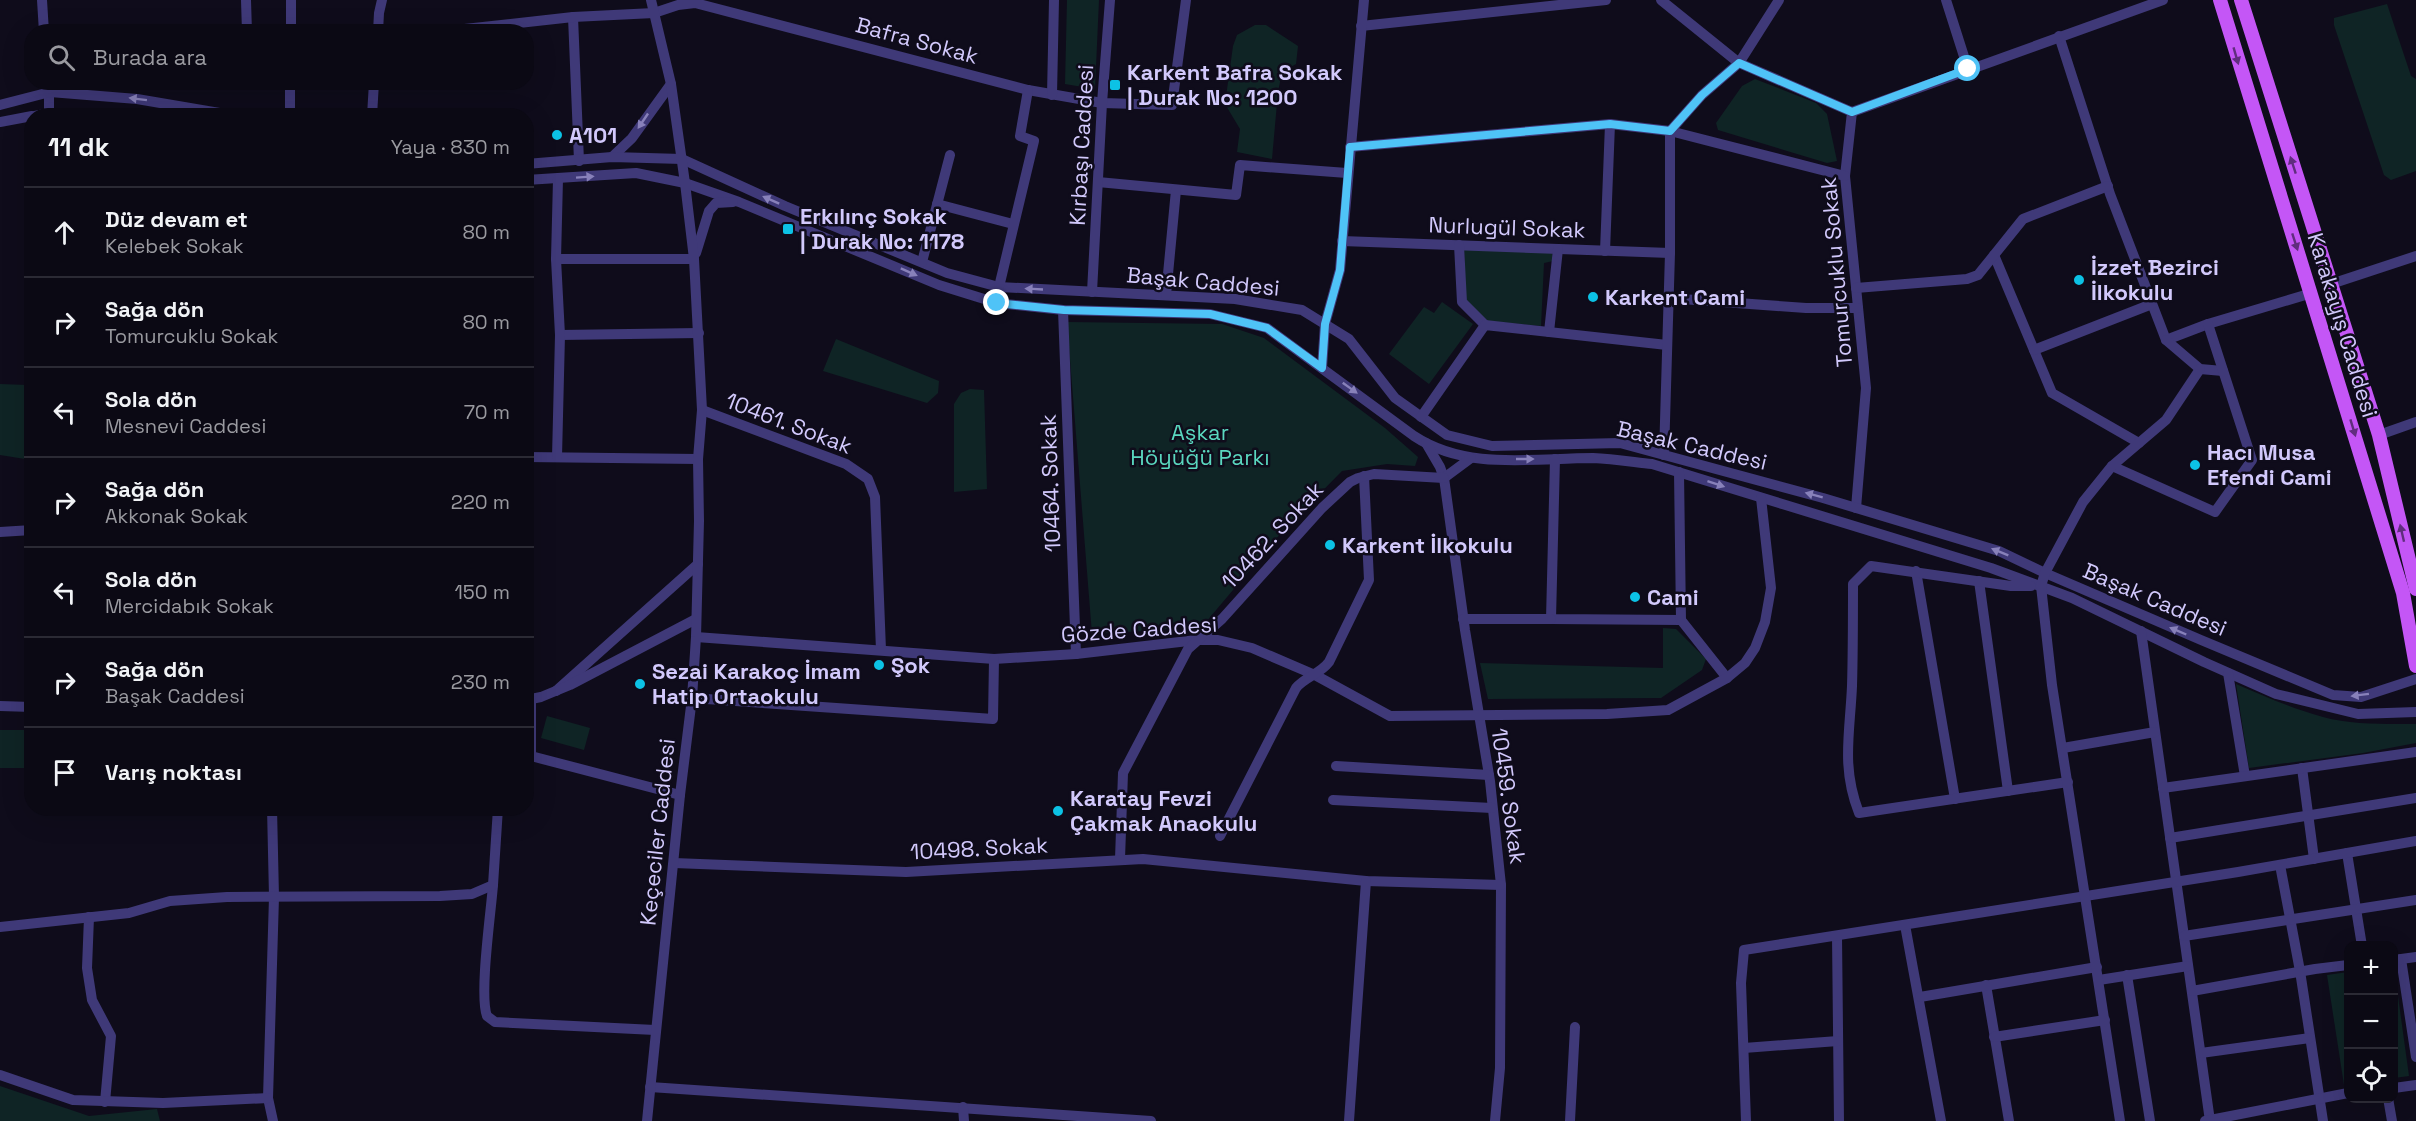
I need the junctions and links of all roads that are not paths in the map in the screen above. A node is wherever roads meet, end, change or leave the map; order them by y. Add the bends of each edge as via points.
1 (42, 0) edge
2 (246, 0) edge
3 (291, 0) edge
4 (382, 0) edge
5 (651, 0) edge
6 (1054, 0) edge
7 (1110, 0) edge
8 (1186, 0) edge
9 (1364, 0) edge
10 (1606, 0) edge
11 (1661, 0) edge
12 (1779, 0) edge
13 (1946, 0) edge
14 (2163, 0) edge
15 (2220, 0) edge
16 (2241, 0) edge
17 (679, 3) edge
18 (654, 13) junction
19 (573, 17) junction
20 (44, 24) edge
21 (247, 24) edge
22 (291, 24) edge
23 (378, 24) edge
24 (509, 24) edge
25 (1361, 26) junction
26 (2059, 36) junction
27 (1739, 63) junction
28 (1968, 69) junction
29 (671, 84) junction
30 (41, 90) edge
31 (49, 90) edge
32 (71, 90) edge
33 (290, 90) edge
34 (374, 90) edge
35 (1029, 90) junction
36 (1052, 95) junction
37 (1102, 103) junction
38 (0, 105) edge
39 (49, 108) edge
40 (190, 108) edge
41 (290, 108) edge
42 (372, 108) edge
43 (1852, 112) junction
44 (24, 118) edge
45 (0, 122) edge
46 (1610, 124) junction
47 (1670, 131) junction
48 (1350, 147) junction
49 (950, 154) dead end
50 (612, 157) junction
51 (682, 159) junction
52 (579, 161) junction
53 (534, 164) edge
54 (1347, 174) junction
55 (1845, 176) junction
56 (558, 179) junction
57 (534, 180) edge
58 (1098, 182) junction
59 (685, 183) junction
60 (2108, 186) junction
61 (1176, 190) junction
62 (739, 202) junction
63 (937, 204) junction
64 (1013, 224) junction
65 (1342, 241) junction
66 (1459, 245) junction
67 (1558, 249) junction
68 (1605, 251) junction
69 (1670, 253) junction
70 (1994, 255) junction
71 (2416, 256) edge
72 (556, 259) junction
73 (694, 259) junction
74 (922, 262) junction
75 (2331, 284) junction
76 (999, 287) junction
77 (1856, 288) junction
78 (1092, 292) junction
79 (2312, 293) junction
80 (1166, 295) junction
81 (1668, 298) junction
82 (2152, 304) junction
83 (1858, 308) junction
84 (1064, 310) junction
85 (1325, 324) junction
86 (2208, 324) junction
87 (1485, 325) junction
88 (1549, 332) junction
89 (699, 333) junction
90 (560, 335) junction
91 (2166, 340) junction
92 (1667, 345) junction
93 (2034, 350) junction
94 (1322, 368) junction
95 (2200, 369) junction
96 (2223, 370) junction
97 (702, 410) junction
98 (1421, 417) junction
99 (2416, 422) edge
100 (2379, 435) junction
101 (1425, 443) junction
102 (2139, 443) junction
103 (1664, 455) junction
104 (534, 457) edge
105 (557, 457) junction
106 (1471, 458) junction
107 (698, 459) junction
108 (1555, 459) junction
109 (2112, 466) junction
110 (1679, 472) junction
111 (1364, 476) junction
112 (1444, 478) junction
113 (1761, 498) junction
114 (1856, 508) junction
115 (24, 530) edge
116 (0, 532) edge
117 (698, 564) junction
118 (1916, 571) junction
119 (2045, 573) junction
120 (1979, 580) junction
121 (2041, 586) junction
122 (2416, 589) edge
123 (1463, 618) junction
124 (696, 619) junction
125 (1551, 619) junction
126 (1681, 620) junction
127 (2140, 631) junction
128 (696, 637) junction
129 (1197, 640) junction
130 (881, 650) junction
131 (1076, 654) junction
132 (994, 659) junction
133 (2416, 666) edge
134 (2228, 673) junction
135 (1315, 675) junction
136 (1727, 678) junction
137 (2416, 679) edge
138 (556, 691) junction
139 (534, 698) edge
140 (692, 698) junction
141 (0, 706) edge
142 (24, 707) edge
143 (2416, 712) edge
144 (1479, 716) junction
145 (2155, 732) junction
146 (2063, 748) junction
147 (2416, 752) edge
148 (534, 758) edge
149 (1336, 766) dead end
150 (2302, 768) junction
151 (1489, 775) junction
152 (2245, 776) junction
153 (2068, 782) junction
154 (2163, 788) junction
155 (2008, 791) junction
156 (680, 795) junction
157 (2416, 798) edge
158 (1954, 799) junction
159 (1333, 800) dead end
160 (1492, 808) junction
161 (272, 816) edge
162 (497, 816) edge
163 (2309, 816) junction
164 (1221, 836) dead end
165 (2170, 838) junction
166 (2416, 841) edge
167 (2346, 853) junction
168 (1120, 859) junction
169 (2314, 859) junction
170 (674, 863) junction
171 (2280, 865) junction
172 (1366, 881) junction
173 (2176, 881) junction
174 (493, 885) junction
175 (1501, 885) junction
176 (2087, 896) junction
177 (274, 897) junction
178 (2416, 900) edge
179 (2356, 909) junction
180 (89, 918) junction
181 (2290, 918) junction
182 (1905, 925) junction
183 (0, 927) edge
184 (1838, 936) junction
185 (2184, 936) junction
186 (2361, 941) edge
187 (2416, 957) edge
188 (2398, 959) edge
189 (2398, 964) edge
190 (2188, 966) junction
191 (2344, 966) edge
192 (2097, 967) junction
193 (2300, 971) junction
194 (2127, 975) junction
195 (2099, 980) junction
196 (1986, 986) junction
197 (2192, 991) junction
198 (1920, 997) junction
199 (2105, 1020) junction
200 (1575, 1027) dead end
201 (656, 1030) junction
202 (1994, 1037) junction
203 (2310, 1038) junction
204 (1838, 1041) junction
205 (1744, 1048) junction
206 (2200, 1053) junction
207 (2416, 1057) edge
208 (0, 1075) edge
209 (2416, 1085) edge
210 (651, 1087) junction
211 (2398, 1087) edge
212 (2344, 1094) edge
213 (268, 1098) junction
214 (2319, 1099) junction
215 (105, 1102) junction
216 (2389, 1103) edge
217 (963, 1107) junction
218 (273, 1121) edge
219 (647, 1121) edge
220 (964, 1121) edge
221 (1151, 1121) edge
222 (1349, 1121) edge
223 (1495, 1121) edge
224 (1570, 1121) edge
225 (1746, 1121) edge
226 (1839, 1121) edge
227 (1941, 1121) edge
228 (2009, 1121) edge
229 (2120, 1121) edge
230 (2150, 1121) edge
231 (2208, 1121) edge
232 (2323, 1121) edge
233 (2392, 1121) edge

1 - 20 street
2 - 21 street
3 - 22 street
4 - 23 street
5 - 18 street
6 - 36 street
7 - 37 street, Kırbaşı Caddesi
8 - 37 street, Bafra Sokak via 1172,105
9 - 25 street
10 - 25 street
11 - 27 street
12 - 27 street
13 - 28 street
14 - 26 street
15 -> 79 main road, Karakayış Caddesi
75 -> 16 main road, Karakayış Caddesi
17 - 18 street, Bafra Sokak
17 - 35 street, Bafra Sokak via 695,3
18 - 19 street, Bafra Sokak
18 - 29 street
19 - 24 street, Bafra Sokak
19 - 52 street
25 - 48 street
26 - 28 street
26 - 60 street
27 - 43 street
27 - 47 street via 1702,95
28 - 43 street
29 -> 50 street via 632,138
29 - 51 street
30 - 38 street
31 - 39 street
40 -> 32 street
33 - 41 street
34 - 42 street
35 - 36 street, Bafra Sokak
35 - 64 street via 1020,136 1034,141
36 - 37 street, Bafra Sokak
37 - 58 street, Kırbaşı Caddesi
43 - 55 street, Tomurcuklu Sokak
44 - 45 street
46 - 47 street
46 - 48 street
46 - 68 street
47 - 55 street
47 - 69 street
48 - 54 street
49 - 63 street
50 - 51 street, Başak Caddesi
50 - 52 street, Başak Caddesi
51 - 59 street
74 -> 51 street, Başak Caddesi
52 - 53 street, Başak Caddesi
54 - 61 street via 1240,165 1236,195
54 - 65 street
55 - 77 street, Tomurcuklu Sokak
56 - 57 street, Başak Caddesi
56 -> 59 street, Başak Caddesi via 636,173
56 - 72 street
58 - 61 street
58 - 78 street, Kırbaşı Caddesi
59 - 62 street, Başak Caddesi
59 - 73 street, Keçeciler Caddesi
60 - 70 street via 2023,219
60 - 82 street
61 - 80 street
62 - 73 street via 716,203 709,211
62 -> 84 street, Başak Caddesi via 939,285 997,303
63 - 64 street
63 - 74 street
64 - 76 street
65 - 66 street, Nurlugül Sokak
65 - 85 street via 1340,270
66 - 67 street, Nurlugül Sokak
66 - 87 street via 1462,302
67 - 68 street, Nurlugül Sokak
67 - 88 street
68 - 69 street, Nurlugül Sokak
69 - 81 street
70 - 77 street via 1978,275 1967,279
70 - 93 street
71 - 75 street
72 - 73 street
72 - 90 street
73 - 89 street, Keçeciler Caddesi
74 - 76 street, Başak Caddesi
75 - 100 main road, Karakayış Caddesi
78 -> 76 street, Başak Caddesi
77 - 83 street, Tomurcuklu Sokak
78 - 80 street, Başak Caddesi
79 - 86 street
79 -> 133 main road, Karakayış Caddesi via 2403,593
80 - 85 street, Başak Caddesi via 1235,299 1302,310
81 - 83 street
81 - 92 street
82 - 91 street
82 - 93 street
83 - 114 street, Tomurcuklu Sokak via 1866,388
84 - 94 street, Başak Caddesi via 1210,314 1267,328
84 - 131 street, 10464. Sokak
85 - 94 street
85 - 98 street, Başak Caddesi via 1349,339 1395,398
86 - 91 street
86 - 96 street
87 - 88 street
87 - 98 street
88 - 92 street
89 - 90 street
89 - 97 street, Keçeciler Caddesi
90 - 105 street
91 - 95 street
92 - 103 street
93 - 102 street via 2052,393
94 -> 101 street, Başak Caddesi
95 - 96 street
95 - 102 street via 2166,420
96 - 109 street via 2252,460 2215,512
97 - 107 street, Keçeciler Caddesi
97 - 130 street, 10461. Sokak via 846,464 868,478 874,497
98 - 103 street, Başak Caddesi via 1447,435 1492,446 1620,443
99 - 100 street
122 -> 100 main road, Karakayış Caddesi
101 - 106 street, Başak Caddesi
101 - 112 street, 10459. Sokak
102 - 109 street
114 -> 103 street, Başak Caddesi
104 - 105 street
105 - 107 street
106 -> 108 street, Başak Caddesi
106 - 112 street
107 - 117 street, Keçeciler Caddesi
108 - 110 street, Başak Caddesi via 1641,462
108 - 125 street
109 - 119 street via 2083,502
110 -> 113 street, Başak Caddesi
110 - 126 street
111 - 112 street, 10462. Sokak
111 - 129 street, 10462. Sokak via 1332,497 1222,619
111 - 135 street via 1369,580 1329,662
112 - 123 street, 10459. Sokak
113 - 121 street, Başak Caddesi
113 - 136 street, Gözde Caddesi via 1771,588 1765,622 1745,663
119 -> 114 street, Başak Caddesi via 1999,550
115 - 116 street
117 - 124 street, Keçeciler Caddesi
117 - 138 street
118 - 120 street
118 - 158 street
118 - 158 street via 1871,566 1853,584 1847,757 1850,789 1859,813
119 - 121 street
137 -> 119 street, Başak Caddesi via 2361,697 2333,695
120 - 121 street
120 - 155 street
121 - 127 street, Başak Caddesi
121 - 146 street
123 - 125 street
123 - 144 street, 10459. Sokak
124 - 128 street, Keçeciler Caddesi
124 - 138 street
125 - 126 street
126 - 136 street
127 - 134 street, Başak Caddesi
127 - 145 street
128 - 130 street, Gözde Caddesi
128 - 140 street, Keçeciler Caddesi
129 - 131 street, Gözde Caddesi
129 - 135 street, Gözde Caddesi via 1236,643
129 - 168 street, 10462. Sokak via 1181,658 1123,773
130 - 132 street, Gözde Caddesi
131 - 132 street, Gözde Caddesi
132 - 140 street via 993,719
134 - 143 street, Başak Caddesi via 2276,694 2358,714
134 - 152 street
135 - 144 street, Gözde Caddesi via 1390,716
135 - 164 street via 1296,688
136 - 144 street, Gözde Caddesi via 1668,710
138 - 139 street
140 - 156 street, Keçeciler Caddesi
141 - 142 street
144 - 151 street, 10459. Sokak
145 - 146 street
145 - 154 street
146 - 153 street
147 - 150 street
148 - 156 street
149 - 151 street
150 - 152 street
150 - 163 street
151 - 160 street, 10459. Sokak
152 - 154 street
153 - 155 street
153 - 176 street
154 - 165 street
155 - 158 street
156 - 170 street, Keçeciler Caddesi
157 - 163 street
159 - 160 street
160 - 175 street, 10459. Sokak
161 - 177 street
162 - 174 street
163 - 165 street
163 - 169 street
165 - 173 street
166 - 167 street
167 - 169 street
167 - 179 street
168 - 170 street, 10498. Sokak via 906,872
168 - 172 street, 10498. Sokak
169 - 171 street
170 - 201 street, Keçeciler Caddesi
171 - 173 street
171 - 181 street
172 - 175 street, 10498. Sokak
172 - 222 street
173 - 176 street
173 - 185 street
174 - 177 street via 472,894 440,896
174 - 201 street via 484,1002 487,1016 495,1022
175 - 223 street, 10459. Sokak via 1500,1068
176 - 182 street
176 - 192 street
177 - 180 street via 170,901 129,913
177 - 213 street
178 - 179 street
179 - 181 street
179 - 186 street
180 - 183 street
180 - 215 street via 87,968 92,1000 111,1036
181 - 185 street
181 - 193 street
182 - 184 street
182 - 198 street
184 - 204 street
184 - 205 street via 1744,950
185 - 190 street
187 - 188 street
189 - 207 street
190 - 194 street
190 - 197 street
191 - 193 street
192 - 195 street
192 - 196 street
193 - 197 street
193 - 203 street
194 - 195 street
194 - 230 street
195 - 199 street
196 - 198 street
196 - 202 street
197 - 206 street
198 - 227 street
199 - 202 street
199 - 229 street
200 - 224 street
201 - 210 street, Keçeciler Caddesi
202 - 228 street
203 - 206 street
203 - 214 street
204 - 205 street
204 - 226 street
205 - 225 street
206 - 231 street
208 - 215 street via 73,1100
209 - 211 street
210 - 217 street
210 - 219 street, Keçeciler Caddesi
212 - 214 street
213 - 215 street
213 - 218 street
214 - 231 street
214 - 232 street
216 - 233 street
217 - 220 street
217 - 221 street

